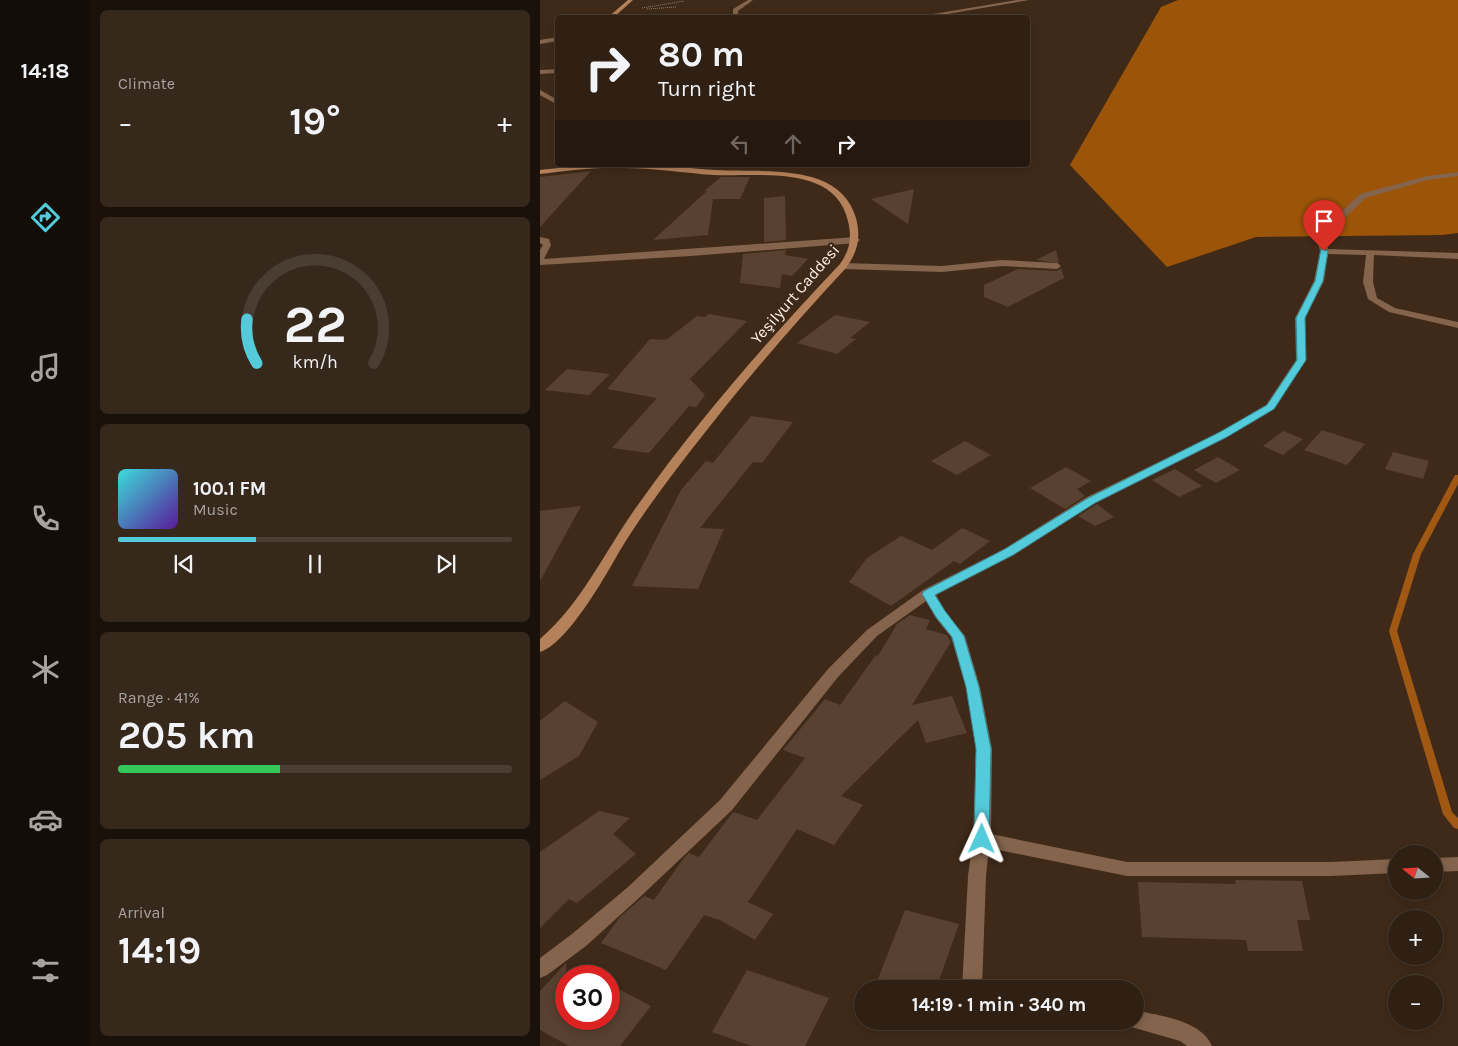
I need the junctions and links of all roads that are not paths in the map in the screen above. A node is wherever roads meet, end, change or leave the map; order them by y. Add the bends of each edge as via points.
1 (631, 0) edge
2 (751, 0) edge
3 (990, 0) edge
4 (1027, 0) edge
5 (1003, 3) junction
6 (612, 15) edge
7 (736, 15) edge
8 (929, 15) edge
9 (555, 40) edge
10 (540, 42) edge
11 (555, 70) edge
12 (540, 72) edge
13 (540, 92) edge
14 (555, 100) edge
15 (596, 167) edge
16 (645, 167) edge
17 (540, 172) edge
18 (1458, 174) edge
19 (540, 240) edge
20 (856, 240) junction
21 (1324, 251) junction
22 (1370, 254) junction
23 (1458, 256) edge
24 (540, 260) edge
25 (843, 266) junction
26 (1057, 266) dead end
27 (1458, 325) edge
28 (928, 594) junction
29 (540, 647) edge
30 (982, 839) junction
31 (1458, 864) edge
32 (1443, 865) edge
33 (1388, 866) edge
34 (540, 969) edge
35 (972, 980) edge
36 (1144, 1021) edge
37 (1202, 1046) edge

1 - 6 main road
2 - 7 street via 735,10
3 - 5 street
4 - 5 street
5 - 8 street
9 - 10 street
11 - 12 street
13 - 14 street
15 - 17 main road, Yeşilyurt Caddesi
16 - 20 main road, Yeşilyurt Caddesi via 804,177 834,190 844,199
18 - 21 street via 1427,178 1363,196 1320,237
19 - 24 street via 546,241 547,245
20 - 24 street via 692,253
20 - 25 main road, Yeşilyurt Caddesi
21 - 22 street
21 - 28 street via 1319,281 1300,318 1301,360 1270,407 1224,434 1092,500 1009,552
22 - 23 street
22 - 27 street via 1368,282 1373,299 1392,310
25 - 26 street via 942,269 1002,263
25 - 29 main road, Yeşilyurt Caddesi via 746,372 642,506 570,620
28 - 30 street via 958,636 972,687 984,749
28 - 34 street via 872,633 833,673 726,805 634,892
30 - 33 street via 1127,870
30 - 35 street
31 - 32 street
36 - 37 street via 1186,1033

